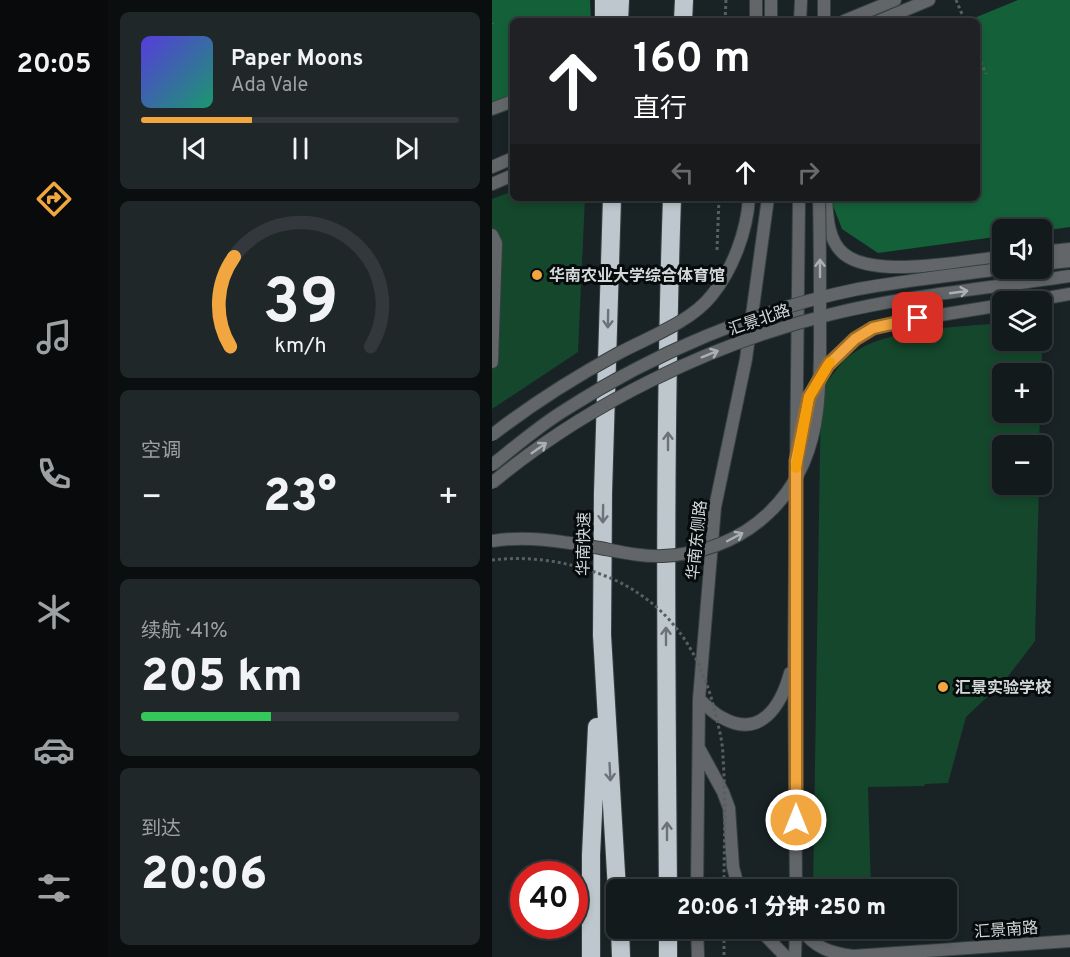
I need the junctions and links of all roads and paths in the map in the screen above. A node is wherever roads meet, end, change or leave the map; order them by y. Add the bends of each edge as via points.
1 (604, 0) edge
2 (620, 0) edge
3 (674, 0) edge
4 (684, 0) edge
5 (726, 0) edge
6 (756, 0) edge
7 (771, 0) edge
8 (801, 0) edge
9 (824, 0) edge
10 (895, 0) edge
11 (929, 0) edge
12 (956, 0) edge
13 (604, 18) edge
14 (619, 18) edge
15 (674, 18) edge
16 (683, 18) edge
17 (725, 18) edge
18 (756, 18) edge
19 (771, 18) edge
20 (801, 18) edge
21 (824, 18) edge
22 (851, 18) edge
23 (886, 18) edge
24 (963, 18) edge
25 (980, 60) edge
26 (986, 74) dead end
27 (510, 102) edge
28 (492, 109) edge
29 (510, 159) edge
30 (492, 167) edge
31 (510, 176) edge
32 (492, 184) edge
33 (607, 201) edge
34 (612, 201) edge
35 (672, 201) edge
36 (719, 201) edge
37 (749, 201) edge
38 (768, 201) edge
39 (799, 201) edge
40 (819, 201) edge
41 (826, 201) edge
42 (492, 235) edge
43 (1070, 249) edge
44 (717, 250) dead end
45 (1052, 251) edge
46 (992, 258) edge
47 (1070, 261) edge
48 (1052, 263) edge
49 (992, 270) edge
50 (1070, 276) edge
51 (609, 284) junction
52 (1070, 294) edge
53 (1052, 297) edge
54 (992, 307) edge
55 (492, 362) edge
56 (492, 435) edge
57 (796, 461) junction
58 (492, 465) edge
59 (492, 483) edge
60 (492, 541) edge
61 (492, 560) edge
62 (602, 635) junction
63 (794, 658) junction
64 (699, 699) junction
65 (699, 747) junction
66 (616, 879) edge
67 (668, 879) edge
68 (697, 879) edge
69 (724, 879) edge
70 (736, 879) edge
71 (796, 879) edge
72 (620, 939) edge
73 (668, 939) edge
74 (697, 939) edge
75 (724, 939) edge
76 (767, 939) edge
77 (796, 939) edge
78 (811, 939) edge
79 (1070, 941) edge
80 (873, 956) edge
81 (591, 957) edge
82 (621, 957) edge
83 (668, 957) edge
84 (698, 957) edge
85 (724, 957) edge
86 (786, 957) edge
87 (795, 957) edge

1 - 13 highway
2 - 14 highway
3 - 15 highway
4 - 16 highway
5 - 17 path
6 - 18 street
7 - 19 street
8 - 20 street
9 - 21 street
10 - 22 street
11 - 23 street
12 - 24 path
25 - 26 path
27 - 28 street
29 - 30 street
31 - 32 street
33 - 51 highway
34 - 51 highway, 华南快速
67 -> 35 highway via 667,515
36 - 44 path
37 - 56 street, bridge via 734,260 711,296 679,323 530,405
38 - 64 street, 华南东侧路 via 746,359 715,507
39 - 57 street
60 -> 40 street, bridge via 540,540 660,556 694,553 730,540 774,508 806,458 817,413
41 - 46 street via 827,221 835,242 843,254 864,264 915,266
42 - 55 street via 496,243
43 - 45 street
47 - 48 street
49 - 58 street, 汇景北路, bridge via 858,290 741,323 625,374 563,411
59 -> 50 street, 汇景北路, bridge via 619,397 668,372 773,331 900,301
51 -> 62 highway, 华南快速
52 - 53 street
54 - 57 street via 897,322 873,328 855,339 828,365 809,397
57 - 63 street
61 - 69 path, bridge via 536,559 590,570 635,590 678,628 710,691 723,754
62 -> 66 highway, 华南快速
62 - 81 highway via 591,855
63 - 64 street via 781,699 764,719 736,723 722,718
63 - 71 street
64 - 65 street, 华南东侧路
65 - 68 street, 华南东侧路
65 - 70 street via 729,808
72 - 82 highway
73 - 83 highway
74 - 84 street
75 - 85 path
76 - 86 street
77 - 87 street
78 - 80 street, 汇景南路 via 821,949 836,954
79 - 80 street, 汇景南路

